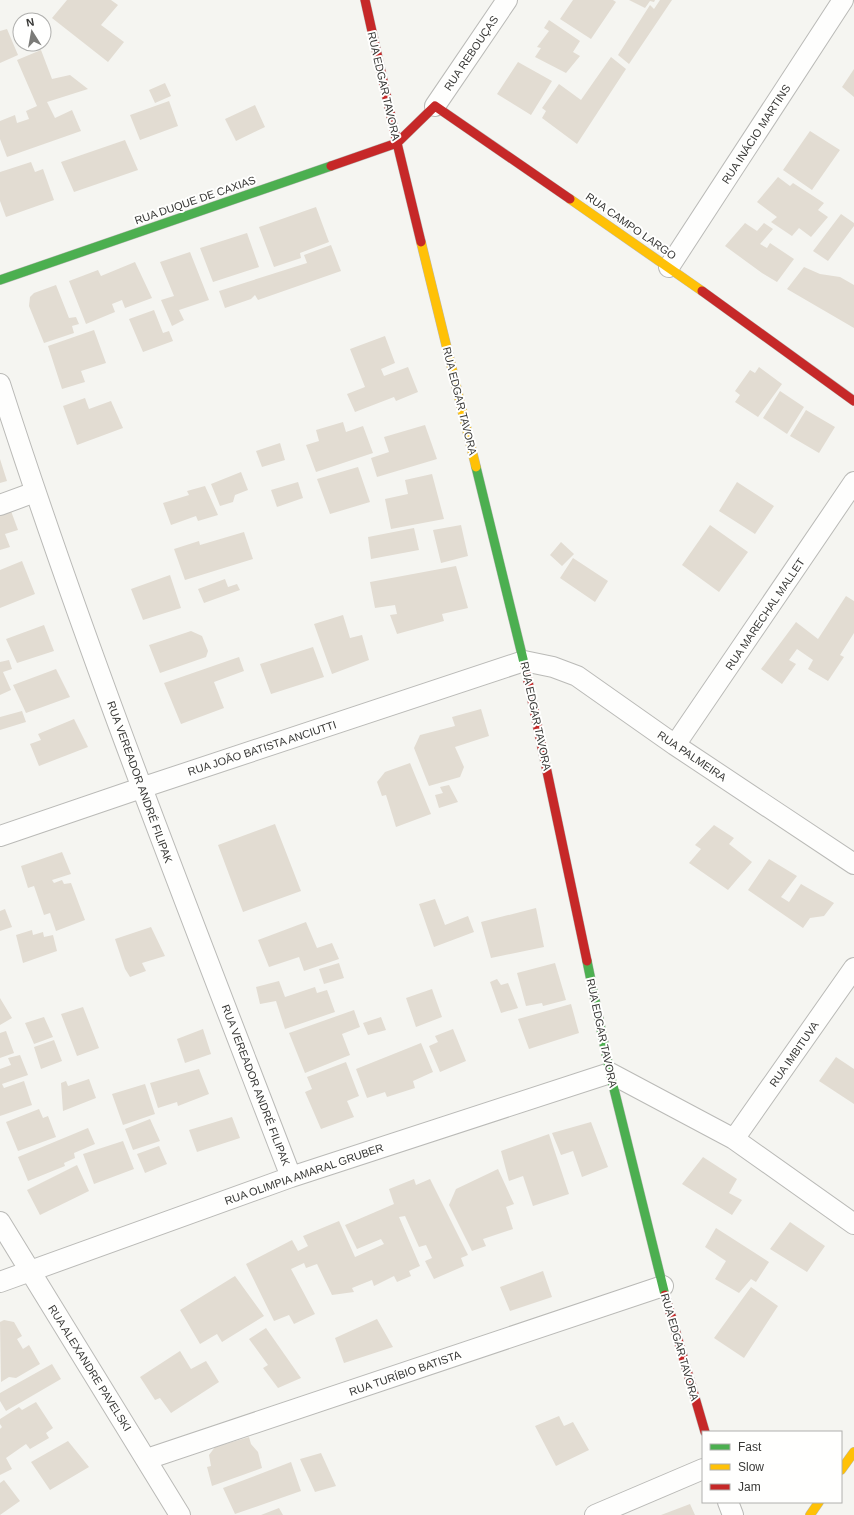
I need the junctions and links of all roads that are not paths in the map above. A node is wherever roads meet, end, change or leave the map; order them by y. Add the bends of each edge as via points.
1 (365, 0) edge
2 (507, 0) edge
3 (843, 0) edge
4 (435, 106) junction
5 (397, 143) junction
6 (669, 267) junction
7 (0, 280) edge
8 (0, 384) edge
9 (854, 401) edge
10 (854, 482) edge
11 (35, 492) junction
12 (0, 505) edge
13 (524, 662) junction
14 (675, 745) junction
15 (141, 788) junction
16 (0, 836) edge
17 (854, 864) edge
18 (854, 968) edge
19 (610, 1073) junction
20 (734, 1139) junction
21 (291, 1177) junction
22 (0, 1222) edge
23 (854, 1224) edge
24 (30, 1271) junction
25 (0, 1282) edge
26 (663, 1286) junction
27 (705, 1431) edge
28 (854, 1452) edge
29 (147, 1459) junction
30 (702, 1469) edge
31 (842, 1469) edge
32 (728, 1503) edge
33 (818, 1503) edge
34 (180, 1515) edge
35 (595, 1515) edge
36 (733, 1515) edge
37 (810, 1515) edge

1 - 5 main road, RUA EDGAR TAVORA
2 - 4 street, RUA REBOUÇAS
3 - 6 street, RUA INÁCIO MARTINS
4 - 5 main road
4 - 6 main road, RUA CAMPO LARGO
5 - 7 main road, RUA DUQUE DE CAXIAS
5 - 13 main road, RUA EDGAR TAVORA
6 - 9 main road, RUA CAMPO LARGO
8 - 11 street, RUA VEREADOR ANDRÉ FILIPAK
10 - 14 street, RUA MARECHAL MALLET
11 - 12 street
11 - 15 street, RUA VEREADOR ANDRÉ FILIPAK
13 - 14 street, RUA PALMEIRA via 553,667 578,676
13 - 15 street, RUA JOÃO BATISTA ANCIUTTI
13 - 19 main road, RUA EDGAR TAVORA
14 - 17 street, RUA PALMEIRA
15 - 16 street, RUA JOÃO BATISTA ANCIUTTI
15 - 21 street, RUA VEREADOR ANDRÉ FILIPAK
18 - 20 street, RUA IMBITUVA
19 - 20 street
19 - 21 street, RUA OLIMPIA AMARAL GRUBER
19 - 26 main road, RUA EDGAR TAVORA
20 - 23 street
21 - 24 street, RUA OLIMPIA AMARAL GRUBER
22 - 24 street, RUA ALEXANDRE PAVELSKI
24 - 25 street, RUA OLIMPIA AMARAL GRUBER
24 - 29 street, RUA ALEXANDRE PAVELSKI
26 - 27 main road, RUA EDGAR TAVORA
26 - 29 street, RUA TURÍBIO BATISTA
28 - 31 main road
29 - 34 street, RUA ALEXANDRE PAVELSKI
30 - 35 street
32 - 36 street
33 - 37 main road

